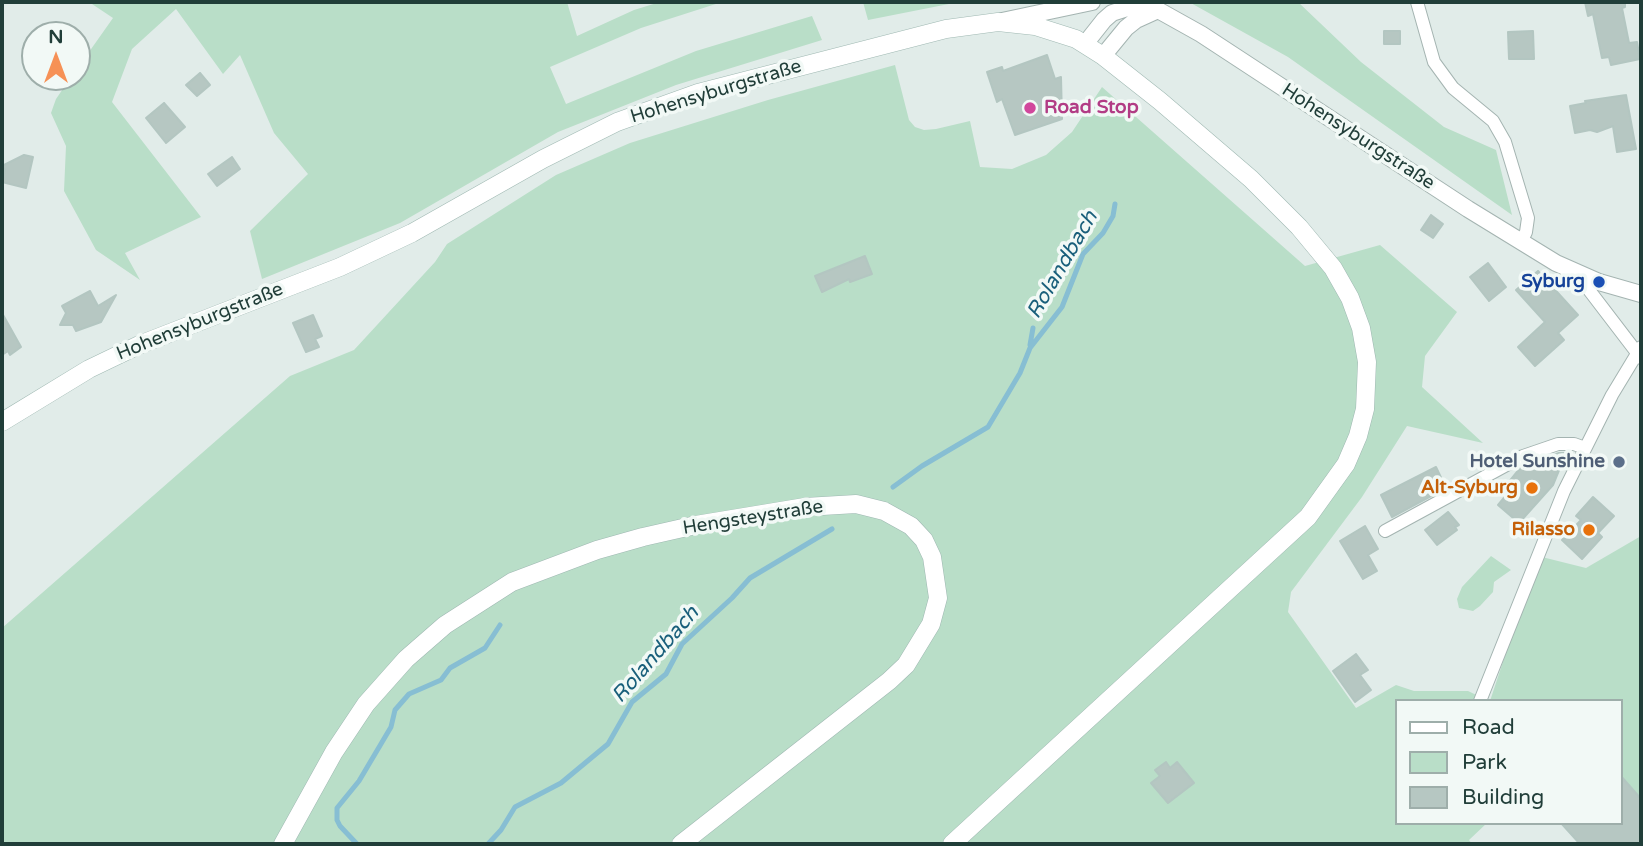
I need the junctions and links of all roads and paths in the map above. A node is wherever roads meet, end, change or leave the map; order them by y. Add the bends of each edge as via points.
1 (1092, 2) edge
2 (1417, 2) edge
3 (1136, 3) edge
4 (1158, 10) junction
5 (998, 22) junction
6 (1085, 44) junction
7 (1103, 56) junction
8 (1521, 242) junction
9 (1575, 272) junction
10 (1641, 294) edge
11 (1640, 353) edge
12 (2, 422) edge
13 (1585, 448) junction
14 (1385, 531) dead end
15 (1481, 699) edge
16 (283, 844) edge
17 (681, 844) edge
18 (952, 844) edge

1 - 5 street
2 - 8 street via 1434,62 1453,88 1493,121 1505,142 1528,218
3 - 4 street, Hohensyburgstraße
3 - 6 street via 1112,13
4 - 7 street via 1125,28
4 - 8 street, Hohensyburgstraße
5 - 6 main road, Hohensyburgstraße via 1035,26
5 - 12 main road, Hohensyburgstraße via 946,29 770,74 617,122 412,233 340,267 139,345 89,369
6 - 7 main road, Hohensyburgstraße
7 - 18 main road, Hohensyburgstraße via 1251,179 1333,268 1361,328 1367,362 1366,409 1346,464 1308,517
8 - 9 street, Hohensyburgstraße
9 - 10 street, Hohensyburgstraße
9 - 11 street, Hohensyburgstraße
11 - 13 street, Hohensyburgstraße
13 - 14 street via 1558,444 1523,456
13 - 15 street, Hohensyburgstraße
16 - 17 main road, Hengsteystraße via 366,704 406,659 445,625 512,583 620,543 805,507 856,504 884,511 911,526 932,557 938,598 931,624 906,666

